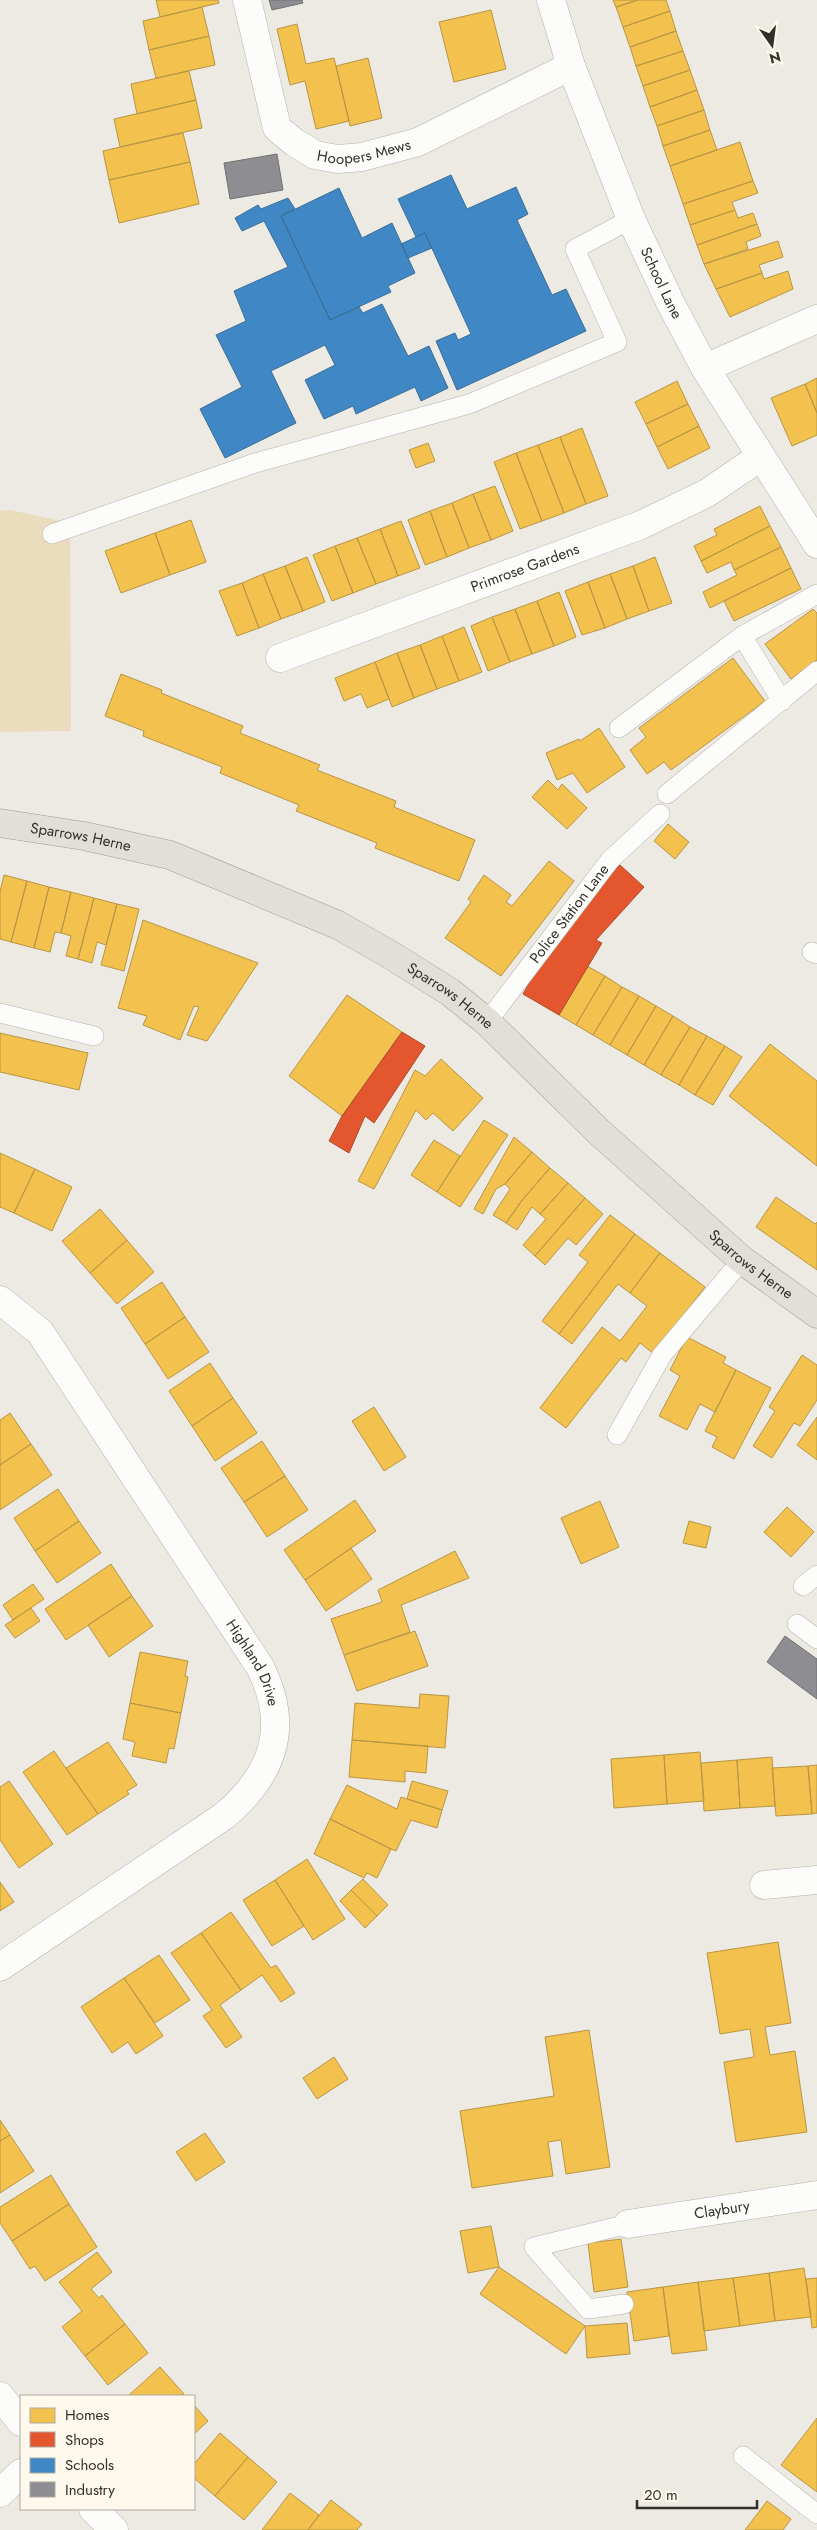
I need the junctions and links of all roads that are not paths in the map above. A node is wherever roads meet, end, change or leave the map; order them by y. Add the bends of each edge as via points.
1 (247, 0) edge
2 (550, 0) edge
3 (571, 66) junction
4 (631, 219) junction
5 (817, 319) edge
6 (704, 368) junction
7 (760, 457) junction
8 (52, 534) dead end
9 (817, 544) edge
10 (817, 594) edge
11 (742, 636) junction
12 (280, 658) dead end
13 (817, 671) edge
14 (782, 701) junction
15 (619, 728) dead end
16 (667, 794) dead end
17 (660, 814) dead end
18 (0, 823) edge
19 (0, 1013) edge
20 (487, 1022) junction
21 (94, 1036) dead end
22 (742, 1260) junction
23 (0, 1300) edge
24 (817, 1314) edge
25 (617, 1435) dead end
26 (797, 1624) dead end
27 (817, 1639) edge
28 (817, 1880) edge
29 (764, 1885) dead end
30 (0, 1967) edge
31 (817, 2196) edge
32 (628, 2224) joint
33 (624, 2304) dead end
34 (0, 2396) edge
35 (20, 2421) edge
36 (742, 2456) dead end
37 (20, 2474) edge
38 (0, 2493) edge
39 (95, 2510) edge
40 (817, 2514) edge
41 (114, 2530) edge

1 - 3 street, Hoopers Mews via 277,128 315,155 338,159 362,157 418,142
2 - 3 street, School Lane
3 - 4 street, School Lane
4 - 6 street, School Lane
4 - 8 lane via 574,249 617,342 469,404 255,463
5 - 6 street
6 - 7 street, School Lane
7 - 9 street, School Lane
7 - 12 street, Primrose Gardens via 707,493 641,525
10 - 11 lane
11 - 14 lane
11 - 15 lane
13 - 14 lane
14 - 16 lane
17 - 20 lane, Police Station Lane via 610,860
18 - 20 main road, Sparrows Herne via 170,854 338,925 450,992
19 - 21 lane
20 - 22 main road, Sparrows Herne via 599,1132
22 - 24 main road, Sparrows Herne
22 - 25 lane via 662,1355
23 - 30 street, Highland Drive via 40,1332 260,1667 270,1687 275,1717 272,1747 261,1774 245,1798 224,1816
26 - 27 lane
28 - 29 street
31 - 32 street, Claybury
32 - 33 lane via 534,2247 588,2309
34 - 35 street
36 - 40 lane
37 - 38 street
39 - 41 street

